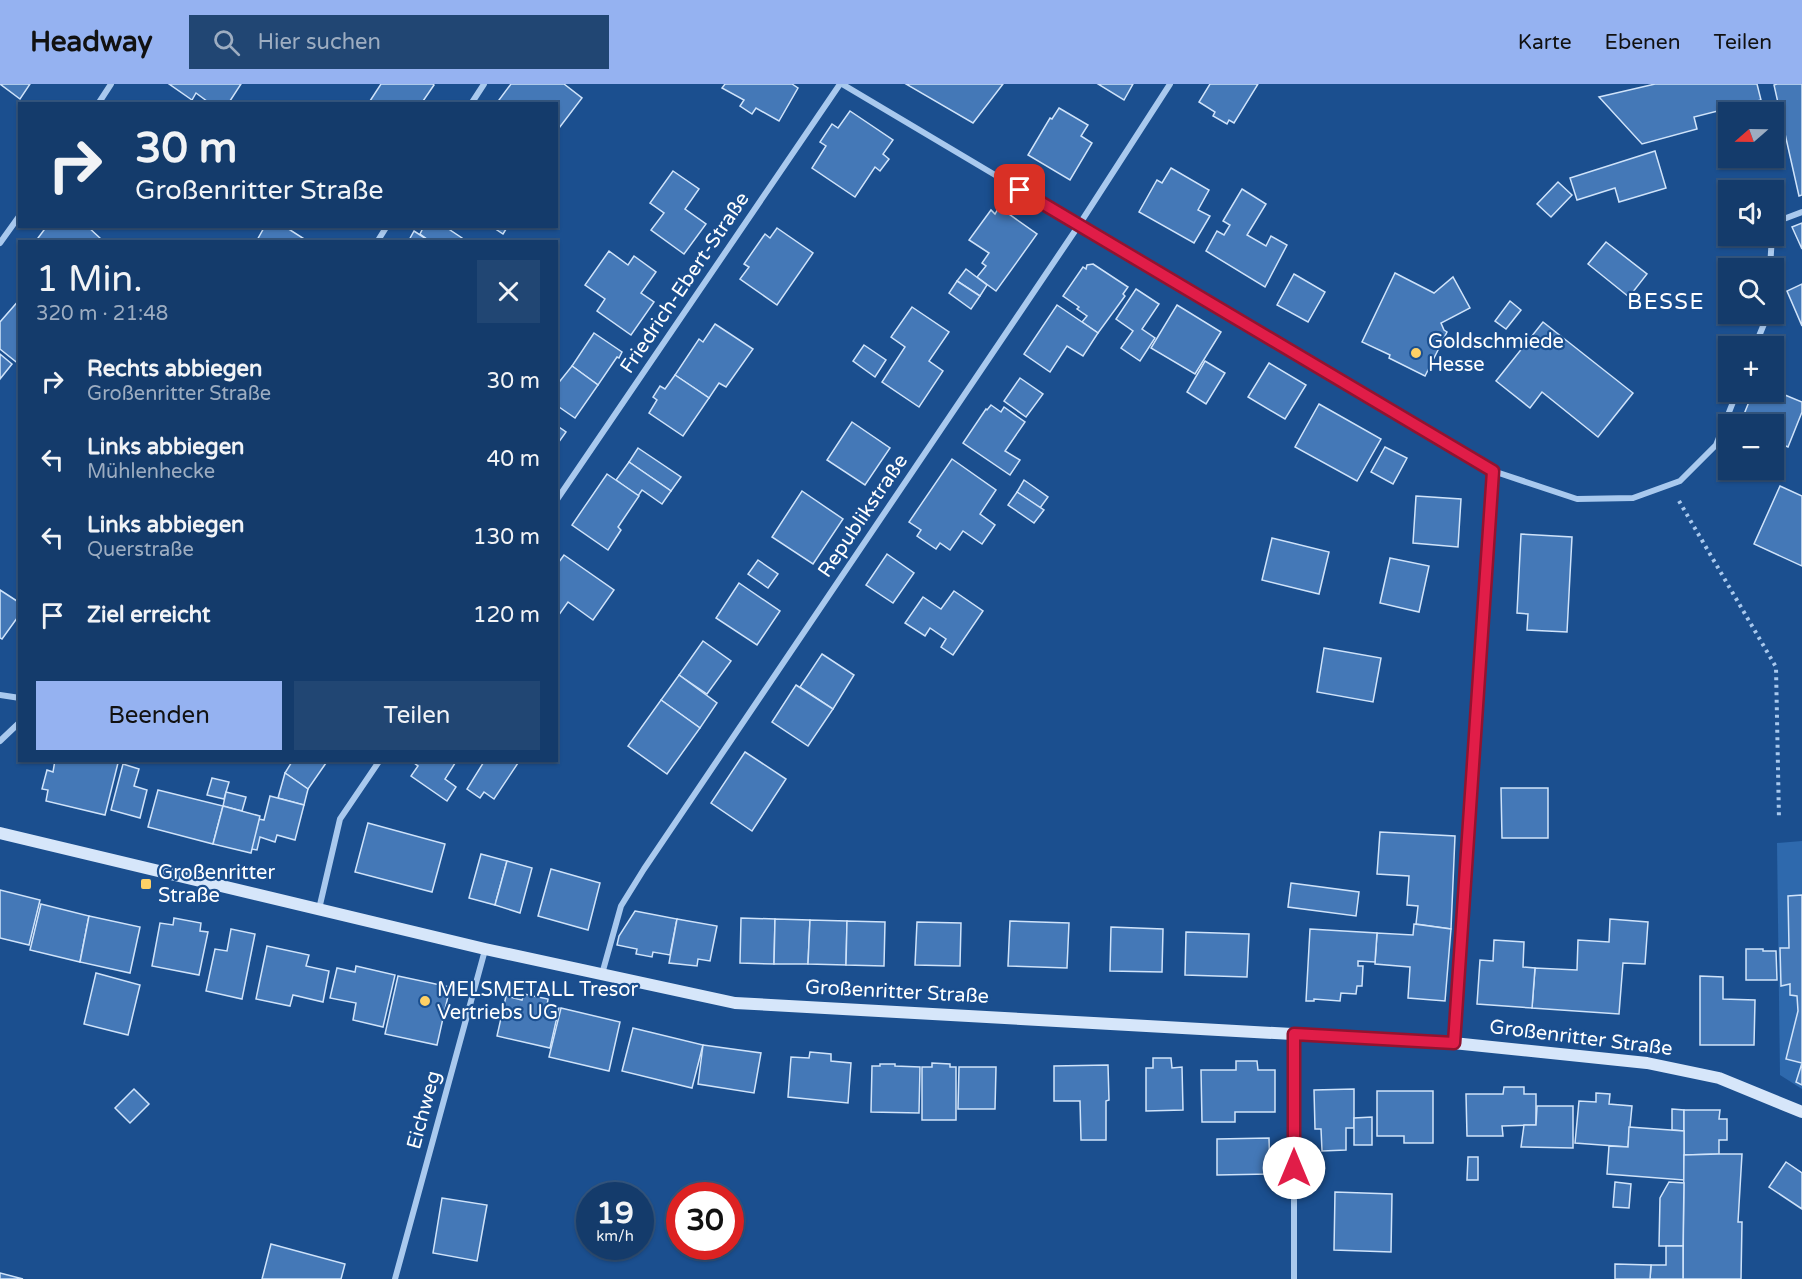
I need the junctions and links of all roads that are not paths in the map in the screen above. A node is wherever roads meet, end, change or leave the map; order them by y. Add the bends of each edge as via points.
1 (111, 84) edge
2 (484, 84) edge
3 (841, 84) edge
4 (1170, 84) edge
5 (99, 102) edge
6 (472, 102) edge
7 (1802, 212) edge
8 (18, 218) edge
9 (1784, 219) edge
10 (1079, 225) junction
11 (0, 243) edge
12 (1733, 402) edge
13 (1493, 471) junction
14 (558, 498) edge
15 (0, 695) edge
16 (18, 698) edge
17 (18, 724) edge
18 (0, 741) edge
19 (379, 762) edge
20 (0, 833) edge
21 (319, 909) junction
22 (485, 949) junction
23 (602, 975) junction
24 (1294, 1034) junction
25 (1454, 1043) junction
26 (1802, 1112) edge
27 (395, 1279) edge
28 (1294, 1279) edge

1 - 5 street
2 - 6 street
3 - 10 street
3 - 14 street, Friedrich-Ebert-Straße
4 - 10 street, Republikstraße
7 - 9 street
8 - 11 street
10 - 13 street
10 - 23 street, Republikstraße via 644,869 621,906
12 - 13 street via 1716,446 1680,481 1633,498 1577,499
13 - 25 street
15 - 16 street
17 - 18 street
19 - 21 street via 340,819
20 - 21 main road, Großenritter Straße
21 - 22 main road, Großenritter Straße
22 - 23 main road, Großenritter Straße
22 - 27 street, Eichweg
23 - 24 main road, Großenritter Straße via 735,1003
24 - 25 main road, Großenritter Straße
24 - 28 street
25 - 26 main road, Großenritter Straße via 1647,1063 1719,1078

